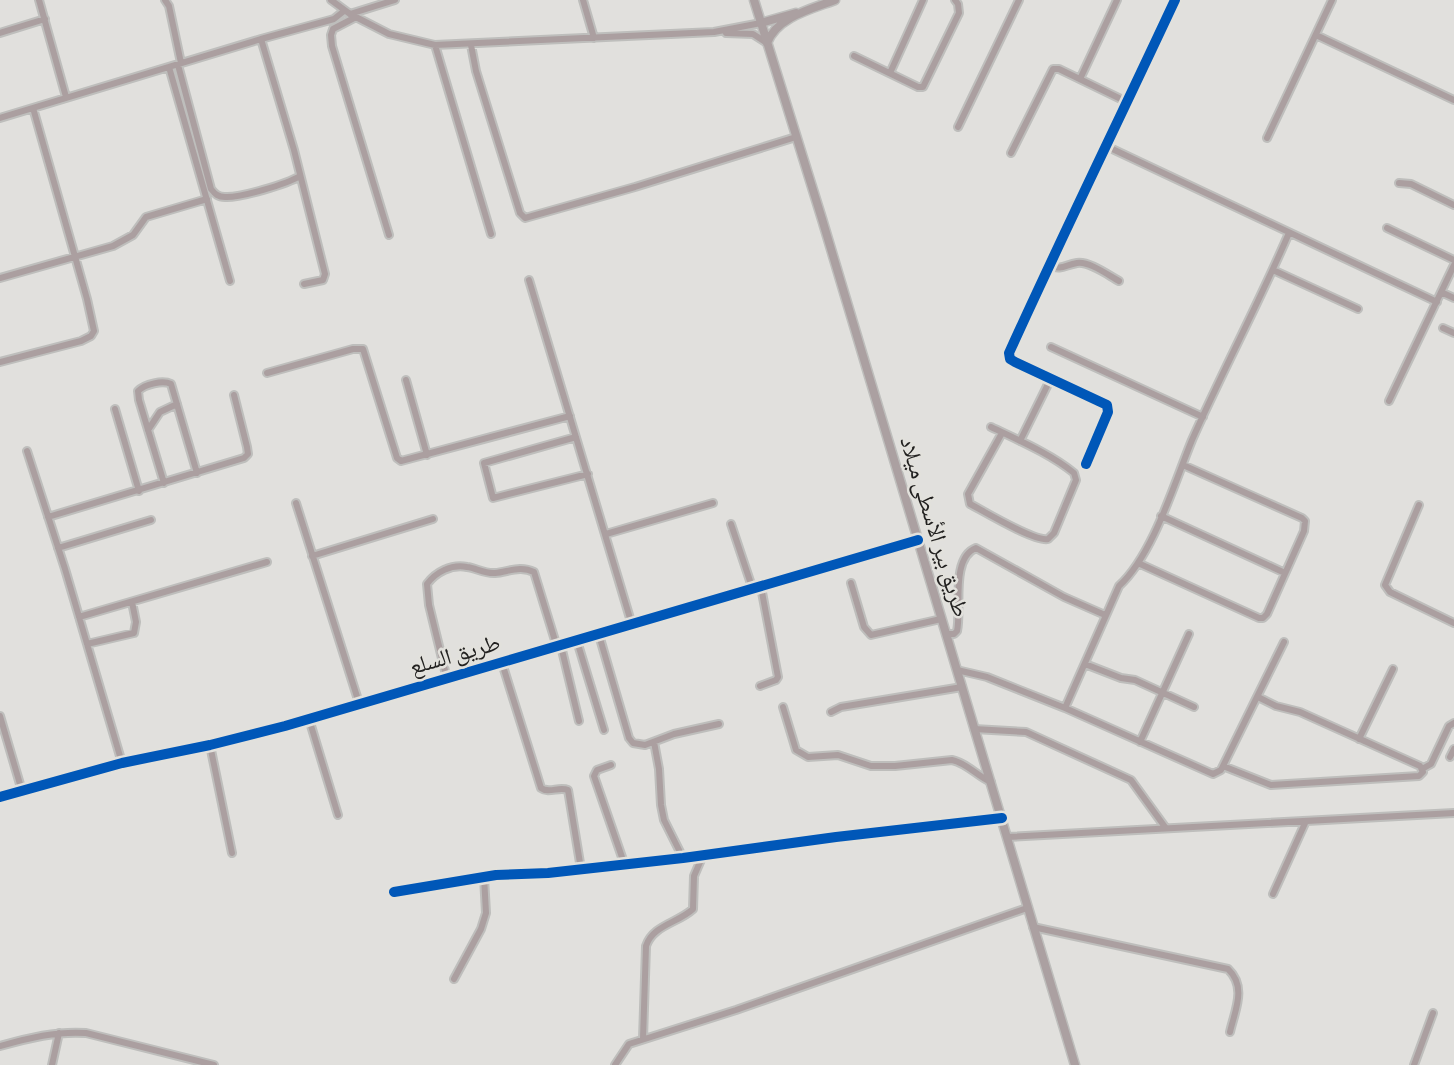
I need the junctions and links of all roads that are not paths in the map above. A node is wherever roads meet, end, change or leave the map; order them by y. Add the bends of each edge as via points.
1 (39, 0) edge
2 (165, 0) edge
3 (331, 0) edge
4 (394, 0) edge
5 (583, 0) edge
6 (754, 0) edge
7 (835, 0) edge
8 (923, 0) edge
9 (955, 0) edge
10 (1019, 0) edge
11 (1117, 0) edge
12 (1175, 0) edge
13 (1332, 0) edge
14 (799, 13) junction
15 (350, 14) junction
16 (44, 19) junction
17 (761, 23) junction
18 (714, 32) junction
19 (0, 33) edge
20 (1316, 35) junction
21 (594, 38) junction
22 (261, 39) junction
23 (767, 43) junction
24 (435, 45) junction
25 (471, 45) junction
26 (855, 57) dead end
27 (179, 64) junction
28 (169, 67) junction
29 (890, 73) junction
30 (1080, 79) junction
31 (66, 97) junction
32 (1454, 100) edge
33 (1127, 102) junction
34 (33, 108) junction
35 (0, 118) edge
36 (958, 127) dead end
37 (796, 137) junction
38 (1267, 138) dead end
39 (1106, 146) junction
40 (1011, 153) dead end
41 (300, 176) junction
42 (1399, 183) dead end
43 (207, 199) junction
44 (1454, 205) edge
45 (1387, 228) dead end
46 (1289, 233) junction
47 (491, 234) dead end
48 (388, 235) dead end
49 (75, 257) junction
50 (1454, 262) edge
51 (1050, 266) junction
52 (1273, 270) junction
53 (0, 278) edge
54 (529, 280) dead end
55 (230, 281) dead end
56 (1119, 281) dead end
57 (304, 284) dead end
58 (1441, 292) junction
59 (1454, 298) edge
60 (1437, 302) junction
61 (1358, 309) dead end
62 (1443, 328) dead end
63 (1454, 333) edge
64 (1051, 347) dead end
65 (0, 362) edge
66 (267, 373) dead end
67 (1051, 379) junction
68 (406, 380) dead end
69 (234, 395) dead end
70 (1389, 401) dead end
71 (177, 404) junction
72 (115, 410) dead end
73 (570, 416) junction
74 (1203, 417) junction
75 (991, 427) dead end
76 (148, 430) junction
77 (1002, 432) junction
78 (576, 437) junction
79 (1020, 441) junction
80 (27, 452) dead end
81 (427, 455) junction
82 (1086, 464) dead end
83 (1183, 465) junction
84 (197, 473) junction
85 (588, 474) junction
86 (164, 483) junction
87 (139, 491) junction
88 (296, 503) dead end
89 (713, 503) dead end
90 (1419, 505) dead end
91 (1161, 516) junction
92 (48, 517) junction
93 (433, 519) dead end
94 (150, 520) dead end
95 (731, 524) dead end
96 (606, 534) junction
97 (918, 540) junction
98 (58, 548) junction
99 (312, 555) junction
100 (267, 562) dead end
101 (1138, 564) junction
102 (1285, 573) junction
103 (851, 583) dead end
104 (761, 587) junction
105 (753, 590) junction
106 (132, 602) junction
107 (1105, 615) junction
108 (79, 617) junction
109 (942, 619) junction
110 (1454, 622) edge
111 (632, 625) junction
112 (946, 634) junction
113 (1189, 634) dead end
114 (599, 635) junction
115 (577, 641) junction
116 (1284, 642) dead end
117 (88, 644) junction
118 (559, 647) junction
119 (502, 663) junction
120 (1085, 664) junction
121 (1393, 669) dead end
122 (957, 670) junction
123 (447, 679) junction
124 (760, 686) dead end
125 (961, 687) junction
126 (1162, 692) junction
127 (1258, 697) junction
128 (359, 703) junction
129 (783, 708) dead end
130 (1065, 708) junction
131 (1194, 708) dead end
132 (831, 712) dead end
133 (0, 716) edge
134 (309, 719) junction
135 (579, 721) dead end
136 (1454, 723) edge
137 (719, 724) dead end
138 (974, 729) junction
139 (604, 730) dead end
140 (1359, 738) junction
141 (653, 742) junction
142 (1140, 742) junction
143 (210, 745) junction
144 (1454, 749) edge
145 (1450, 757) dead end
146 (122, 763) junction
147 (611, 765) dead end
148 (1223, 766) junction
149 (1423, 769) junction
150 (992, 782) junction
151 (22, 791) junction
152 (0, 797) edge
153 (1454, 813) edge
154 (338, 815) dead end
155 (1002, 818) junction
156 (1306, 821) junction
157 (1164, 827) junction
158 (1007, 837) junction
159 (232, 853) dead end
160 (703, 855) junction
161 (683, 858) junction
162 (624, 863) junction
163 (581, 869) junction
164 (484, 877) junction
165 (394, 892) dead end
166 (1273, 894) dead end
167 (1027, 908) junction
168 (1033, 928) junction
169 (454, 979) dead end
170 (1433, 1013) dead end
171 (1230, 1032) dead end
172 (59, 1033) junction
173 (643, 1039) junction
174 (0, 1046) edge
175 (52, 1065) edge
176 (214, 1065) edge
177 (615, 1065) edge
178 (1075, 1065) edge
179 (1414, 1065) edge

1 - 16 street
2 - 27 street
3 - 15 street
4 - 15 street
5 - 21 street
6 - 17 main road, طريق بير الأسطى ميلاد
7 - 14 main road
8 - 29 street
9 - 29 street via 959,13 923,86
10 - 36 street
11 - 30 street
12 - 33 street
13 - 20 street
14 - 17 main road
14 - 23 main road via 775,28
15 - 22 street
15 - 24 street via 389,34
15 - 48 street via 333,29 332,46
16 - 19 street
16 - 31 street
17 - 18 street
17 - 23 main road, طريق بير الأسطى ميلاد
18 - 21 street
18 - 23 street via 753,34
20 - 32 street
20 - 38 street
21 - 25 street
22 - 27 street
22 - 41 street
23 - 37 main road, طريق بير الأسطى ميلاد
24 - 25 street
24 - 47 street
25 - 37 street via 525,218
26 - 29 street
27 - 28 street
27 - 41 street via 214,193 228,197
28 - 31 street
28 - 43 street
30 - 33 street
30 - 40 street via 1054,69
31 - 34 street
33 - 39 street
34 - 35 street
34 - 49 street
37 - 97 main road, طريق بير الأسطى ميلاد
39 - 46 street
39 - 51 street
41 - 57 street via 325,274 323,280
42 - 44 street
43 - 49 street via 146,217 129,239
43 - 55 street
45 - 50 street
46 - 52 street
46 - 60 street
49 - 53 street
49 - 65 street via 94,326 91,336
50 - 58 street
51 - 56 street via 1063,269 1086,264
51 - 67 street via 1010,359
52 - 61 street
52 - 74 street
54 - 73 street
58 - 59 street
58 - 60 street
60 - 70 street
62 - 63 street
64 - 74 street
66 - 81 street via 363,349 397,458 404,461
67 - 79 street
67 - 82 street via 1109,408
68 - 81 street
69 - 84 street via 247,456
71 - 76 street via 160,412
71 - 76 street via 169,382 142,387 139,400
71 - 84 street
72 - 87 street
73 - 78 street
73 - 81 street
74 - 83 street
75 - 77 street
76 - 86 street
77 - 79 street
77 - 79 street via 968,501 1032,536 1048,539 1075,476
78 - 85 street
78 - 85 street via 484,464 493,498
80 - 92 street
83 - 91 street
83 - 102 street via 1303,518 1306,526
84 - 86 street
85 - 96 street
86 - 87 street
87 - 92 street
88 - 99 street
89 - 96 street
90 - 110 street via 1385,585 1390,592
91 - 101 street
91 - 102 street
92 - 98 street
93 - 99 street
94 - 98 street
95 - 105 street
96 - 111 street
97 - 104 street, طريق السلع
97 - 109 main road, طريق بير الأسطى ميلاد
98 - 108 street
99 - 128 street
100 - 106 street
101 - 102 street via 1263,618
101 - 107 street via 1119,586
103 - 109 street via 870,635
104 - 105 street, طريق السلع
104 - 124 street via 778,677
105 - 111 street, طريق السلع
106 - 108 street
106 - 117 street via 134,633
107 - 112 street via 976,548 969,552 961,571 957,631
107 - 120 street
108 - 117 street
109 - 112 main road, طريق بير الأسطى ميلاد
111 - 114 street, طريق السلع
112 - 122 main road, طريق بير الأسطى ميلاد
113 - 126 street
114 - 115 street, طريق السلع
114 - 141 street via 629,738 638,744
115 - 118 street, طريق السلع
115 - 139 street
116 - 127 street
117 - 146 street
118 - 119 street, طريق السلع
118 - 123 street via 534,572 487,573 464,566 442,570 427,584
118 - 135 street
119 - 123 street, طريق السلع
119 - 163 street via 541,788 568,790
120 - 126 street
120 - 130 street
121 - 140 street
122 - 125 main road, طريق بير الأسطى ميلاد
122 - 130 street
123 - 128 street, طريق السلع
125 - 132 street
125 - 138 main road, طريق بير الأسطى ميلاد
126 - 131 street
126 - 142 street
127 - 140 street
127 - 148 street
128 - 134 street, طريق السلع
129 - 150 street via 796,750 808,757 838,755 872,766 952,760
130 - 142 street
133 - 151 street
134 - 143 street, طريق السلع
134 - 154 street
136 - 149 street via 1431,764
137 - 141 street
138 - 150 main road, طريق بير الأسطى ميلاد
138 - 157 street via 1026,732 1131,780
140 - 149 street
141 - 161 street via 664,820
142 - 148 street via 1213,774
143 - 146 street, طريق السلع
143 - 159 street
144 - 145 street
146 - 151 street, طريق السلع
147 - 162 street via 594,776
148 - 149 street via 1271,785 1419,776
150 - 155 main road, طريق بير الأسطى ميلاد
151 - 152 street, طريق السلع
153 - 156 street
155 - 158 main road, طريق بير الأسطى ميلاد
155 - 160 street
156 - 157 street
156 - 166 street
157 - 158 street
158 - 167 main road, طريق بير الأسطى ميلاد
160 - 161 street
160 - 173 street via 694,876 693,909 655,931 646,946
161 - 162 street
162 - 163 street
163 - 164 street
164 - 165 street
164 - 169 street via 481,929
167 - 168 main road, طريق بير الأسطى ميلاد
167 - 173 street
168 - 171 street via 1228,969 1237,977 1239,987
168 - 178 main road, طريق بير الأسطى ميلاد
170 - 179 street
172 - 174 street
172 - 175 street
172 - 176 street via 108,1037
173 - 177 street via 629,1044

